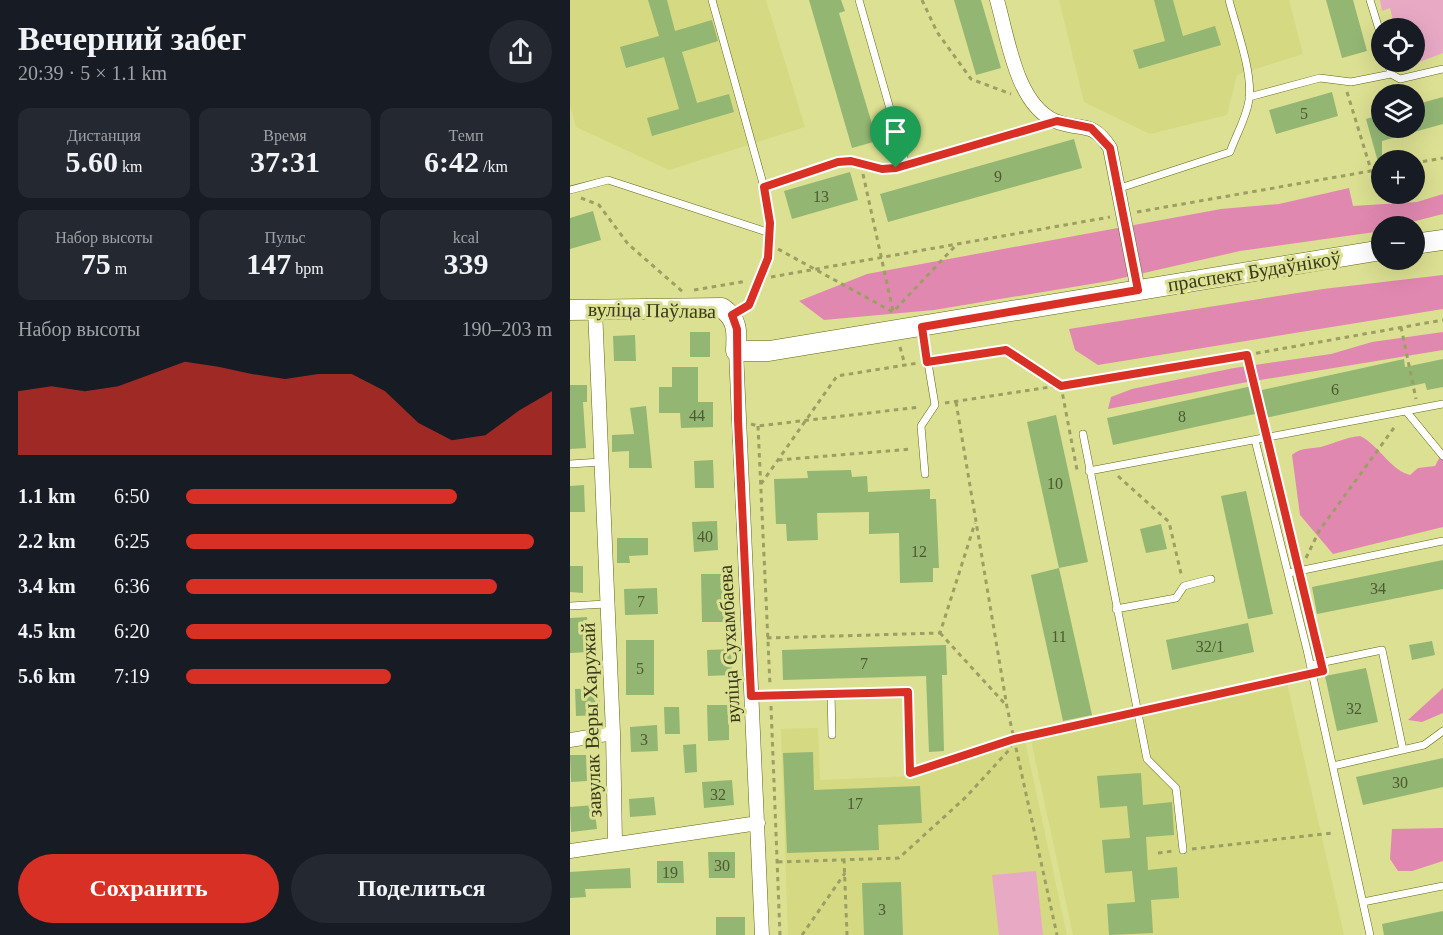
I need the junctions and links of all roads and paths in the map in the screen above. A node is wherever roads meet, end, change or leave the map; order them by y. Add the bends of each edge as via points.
1 (712, 0) edge
2 (859, 0) edge
3 (922, 0) edge
4 (997, 0) edge
5 (1229, 0) edge
6 (1371, 0) edge
7 (1376, 18) edge
8 (1443, 69) edge
9 (1391, 74) joint
10 (1344, 80) junction
11 (1249, 97) junction
12 (1030, 101) junction
13 (1057, 121) junction
14 (1443, 158) edge
15 (1425, 161) edge
16 (906, 165) junction
17 (862, 166) junction
18 (1371, 170) joint
19 (764, 187) junction
20 (1120, 188) junction
21 (570, 190) edge
22 (580, 198) dead end
23 (1125, 214) junction
24 (770, 233) junction
25 (1443, 240) edge
26 (1425, 242) edge
27 (957, 243) junction
28 (768, 244) junction
29 (1371, 252) edge
30 (880, 257) junction
31 (814, 268) junction
32 (759, 279) junction
33 (1138, 290) junction
34 (688, 302) junction
35 (595, 309) junction
36 (570, 310) edge
37 (893, 312) junction
38 (732, 315) junction
39 (1443, 320) edge
40 (922, 327) junction
41 (1401, 327) junction
42 (897, 332) junction
43 (736, 351) junction
44 (1247, 355) junction
45 (927, 362) junction
46 (905, 365) junction
47 (1061, 386) junction
48 (1425, 398) dead end
49 (1416, 400) junction
50 (956, 402) junction
51 (1405, 402) dead end
52 (1443, 404) edge
53 (935, 405) junction
54 (1406, 411) junction
55 (738, 420) junction
56 (806, 420) junction
57 (758, 426) junction
58 (1083, 434) dead end
59 (1070, 435) dead end
60 (1267, 438) junction
61 (1255, 440) junction
62 (923, 448) junction
63 (1443, 456) edge
64 (778, 460) junction
65 (601, 462) junction
66 (570, 464) edge
67 (1108, 467) junction
68 (1089, 471) junction
69 (925, 474) dead end
70 (760, 484) junction
71 (976, 521) junction
72 (1443, 541) edge
73 (1300, 571) junction
74 (1288, 573) junction
75 (1212, 579) dead end
76 (1184, 586) junction
77 (606, 604) junction
78 (570, 606) edge
79 (1116, 609) junction
80 (940, 633) junction
81 (767, 638) junction
82 (1311, 669) junction
83 (831, 693) junction
84 (751, 696) junction
85 (770, 696) junction
86 (1007, 706) junction
87 (1136, 710) junction
88 (1443, 731) edge
89 (613, 734) junction
90 (832, 735) dead end
91 (1014, 739) junction
92 (570, 740) edge
93 (1403, 750) junction
94 (1333, 766) junction
95 (910, 773) joint
96 (758, 823) junction
97 (1333, 833) dead end
98 (615, 843) junction
99 (1183, 850) junction
100 (570, 851) edge
101 (1158, 853) dead end
102 (844, 859) junction
103 (777, 862) junction
104 (845, 873) junction
105 (1443, 886) edge
106 (1363, 902) junction
107 (762, 935) edge
108 (780, 935) edge
109 (802, 935) edge
110 (847, 935) edge
111 (1057, 935) edge
112 (1370, 935) edge

1 - 19 lane
2 - 16 lane
3 - 12 path via 937,32 972,79
4 - 12 street
5 - 11 lane via 1247,72
6 - 7 lane
8 - 9 lane via 1400,79
9 - 10 lane via 1368,80
10 - 11 lane via 1320,78
10 - 18 path
11 - 20 lane via 1230,152
12 - 13 street
13 - 16 lane
13 - 20 street via 1091,128 1103,137 1110,148
14 - 15 path
16 - 17 lane via 882,169
17 - 19 lane via 851,161 838,162
17 - 30 path
18 - 23 path
19 - 24 lane
20 - 23 street
21 - 24 lane via 608,180
22 - 34 path via 599,205 628,244
23 - 27 path
23 - 33 street
24 - 28 lane
25 - 26 street
27 - 30 path
27 - 37 path
28 - 31 path
28 - 32 lane via 768,258
29 - 33 street, праспект Будаўнікоў
30 - 31 path
30 - 37 path
31 - 32 path
31 - 37 path
32 - 34 path via 697,289
32 - 38 lane via 749,305
33 - 40 street, праспект Будаўнікоў
34 - 35 street, вуліца Паўлава
34 - 38 street, вуліца Паўлава via 722,308
35 - 36 street, вуліца Паўлава
35 - 65 street, завулак Веры Харужай
37 - 42 path
38 - 43 street, вуліца Паўлава via 737,329
39 - 41 path
40 - 42 street, праспект Будаўнікоў
40 - 45 lane
41 - 44 path
41 - 49 path
42 - 43 street, праспект Будаўнікоў via 769,351
42 - 46 path
43 - 55 street, вуліца Сухамбаева
44 - 47 path
44 - 60 path
45 - 46 path
45 - 47 path via 1006,350
45 - 53 lane
46 - 56 path via 837,376
47 - 50 path
47 - 59 path
48 - 49 path
49 - 51 path
50 - 53 path
50 - 71 path
52 - 54 lane
53 - 56 path
53 - 62 lane via 921,426
54 - 60 lane
54 - 63 lane
54 - 73 path via 1319,531
55 - 57 path
55 - 84 street, вуліца Сухамбаева
56 - 57 path
56 - 64 path
57 - 70 path
58 - 68 lane
60 - 61 lane
61 - 67 lane
61 - 74 lane
62 - 64 path
62 - 69 lane
64 - 70 path
65 - 66 lane
65 - 77 street, завулак Веры Харужай
67 - 68 lane
67 - 76 path via 1169,522
68 - 79 lane
70 - 81 path
71 - 80 path
71 - 86 path
72 - 73 lane
73 - 74 lane
74 - 82 lane
75 - 76 lane
76 - 79 lane via 1176,598
77 - 78 lane
77 - 89 street, завулак Веры Харужай
79 - 87 lane
80 - 81 path
80 - 86 path
81 - 85 path
82 - 87 path
82 - 93 lane via 1382,650
82 - 94 lane
83 - 85 lane
83 - 90 lane
83 - 95 lane via 908,692
84 - 85 lane
84 - 96 street, вуліца Сухамбаева
85 - 103 path
86 - 91 path
87 - 91 path
87 - 99 lane via 1147,759 1176,788
88 - 93 lane via 1424,745
89 - 92 street
89 - 98 street, завулак Веры Харужай
91 - 95 path
91 - 102 path via 1010,750 966,797 899,858
91 - 111 path
93 - 94 lane
94 - 106 lane
96 - 98 street
96 - 107 street, вуліца Сухамбаева
97 - 99 path
98 - 100 street
99 - 101 path
102 - 103 path
102 - 104 path
103 - 108 path
104 - 109 path
104 - 110 path
105 - 106 lane
106 - 112 lane

